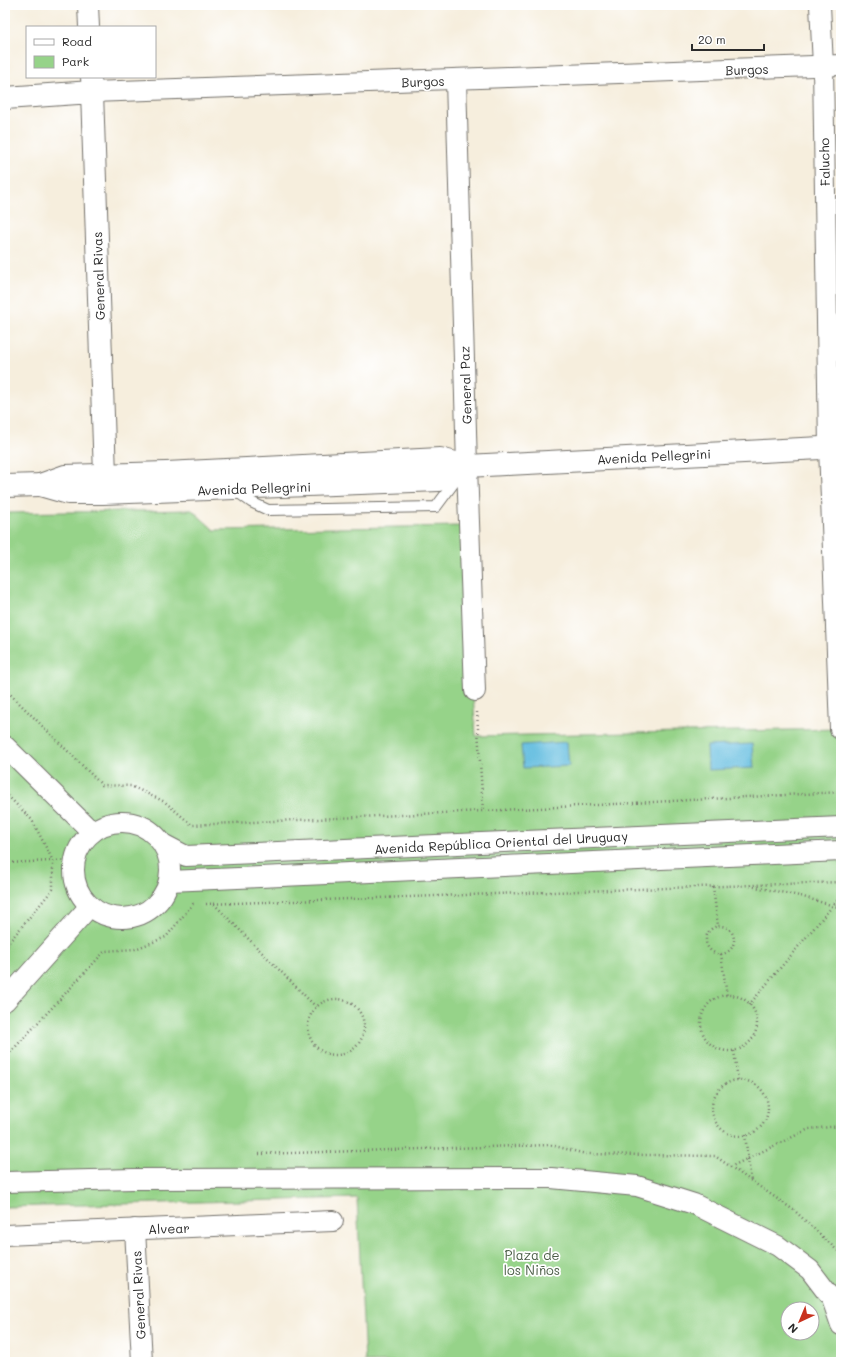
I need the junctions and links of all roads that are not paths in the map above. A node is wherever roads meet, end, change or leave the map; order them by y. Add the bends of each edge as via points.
1 (88, 5) edge
2 (820, 5) edge
3 (89, 26) edge
4 (832, 65) edge
5 (456, 80) junction
6 (91, 85) edge
7 (5, 98) edge
8 (835, 447) edge
9 (467, 466) junction
10 (105, 476) junction
11 (40, 485) junction
12 (5, 486) edge
13 (476, 691) road end
14 (840, 729) edge
15 (5, 746) edge
16 (841, 827) edge
17 (92, 832) junction
18 (163, 844) junction
19 (841, 851) edge
20 (169, 881) junction
21 (90, 906) junction
22 (5, 1001) edge
23 (5, 1182) edge
24 (333, 1221) dead end
25 (135, 1229) junction
26 (5, 1235) edge
27 (841, 1325) edge
28 (142, 1362) edge

1 - 3 street
2 - 4 street, Falucho
4 - 5 street, Burgos
4 - 8 street, Falucho
5 - 6 street, Burgos
5 - 9 street, General Paz
6 - 7 main road, Burgos
6 - 10 main road, General Rivas
8 - 9 main road, Avenida Pellegrini
8 - 14 street, Falucho
9 - 10 main road, Avenida Pellegrini via 440,459
9 - 11 main road, Avenida Pellegrini via 439,480 103,493 68,493
9 - 13 street, General Paz
10 - 11 main road, Avenida Pellegrini via 64,476
11 - 12 main road, Avenida Pellegrini
15 - 17 street
16 - 18 street, Avenida República Oriental del Uruguay via 186,856
17 - 18 street via 106,824 122,821 138,824 152,832
17 - 21 street via 78,850 74,872 82,896
18 - 20 street via 171,868
19 - 20 street, Avenida República Oriental del Uruguay
20 - 21 street via 164,895 155,906 137,916 116,918 102,914
21 - 22 street
23 - 27 street via 141,1179 551,1178 636,1186 694,1204 778,1246 810,1270 832,1299
24 - 25 street, Alvear
25 - 26 street, Alvear
25 - 28 street, General Rivas

